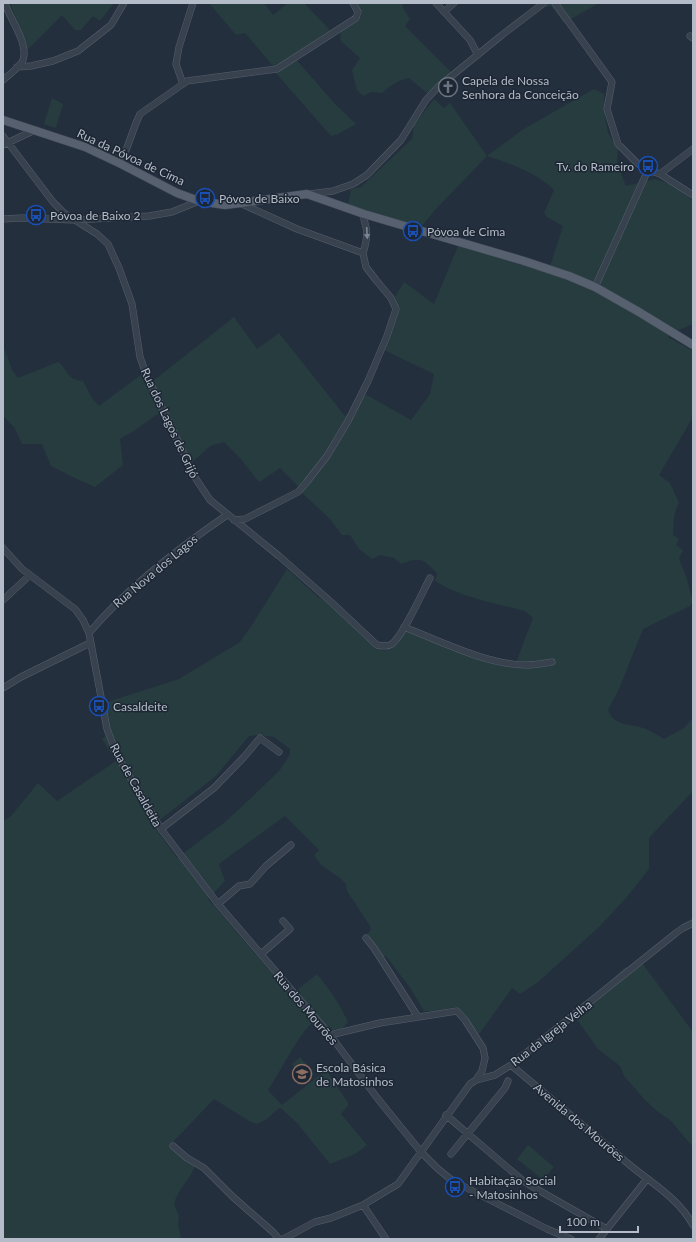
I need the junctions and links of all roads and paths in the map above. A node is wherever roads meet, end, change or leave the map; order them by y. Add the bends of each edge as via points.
1 (5, 3) edge
2 (124, 3) edge
3 (193, 3) edge
4 (353, 3) edge
5 (436, 3) edge
6 (454, 3) edge
7 (544, 3) edge
8 (555, 3) edge
9 (444, 12) junction
10 (478, 55) junction
11 (17, 67) junction
12 (3, 80) edge
13 (183, 84) junction
14 (3, 120) edge
15 (35, 130) junction
16 (3, 136) edge
17 (5, 143) edge
18 (693, 149) edge
19 (121, 164) junction
20 (648, 170) junction
21 (660, 174) junction
22 (307, 194) junction
23 (693, 195) edge
24 (199, 201) junction
25 (238, 203) junction
26 (364, 214) junction
27 (3, 219) edge
28 (74, 220) junction
29 (363, 253) junction
30 (595, 287) junction
31 (693, 345) edge
32 (227, 515) junction
33 (234, 520) junction
34 (3, 548) edge
35 (30, 575) junction
36 (430, 578) dead end
37 (3, 600) edge
38 (404, 628) junction
39 (89, 633) junction
40 (90, 643) junction
41 (552, 662) dead end
42 (3, 688) edge
43 (280, 752) dead end
44 (162, 829) junction
45 (291, 845) dead end
46 (218, 904) junction
47 (283, 921) dead end
48 (693, 923) edge
49 (366, 938) dead end
50 (261, 954) junction
51 (418, 1017) junction
52 (330, 1035) junction
53 (511, 1065) junction
54 (476, 1080) junction
55 (508, 1081) dead end
56 (446, 1115) junction
57 (467, 1133) junction
58 (172, 1146) dead end
59 (421, 1152) junction
60 (450, 1154) dead end
61 (647, 1179) junction
62 (363, 1205) junction
63 (693, 1225) edge
64 (607, 1229) junction
65 (279, 1239) edge
66 (283, 1239) edge
67 (386, 1239) edge
68 (571, 1239) edge
69 (599, 1239) edge

1 - 11 street via 18,28 24,50 23,60
2 - 11 street via 112,25 78,51 53,61
3 - 13 street via 176,64
4 - 13 street via 358,12 356,18 277,69 187,81
5 - 9 street
6 - 9 street
7 - 10 street
8 - 20 street via 612,82 606,109 618,144
9 - 10 street via 470,40
10 - 22 street via 438,87 426,100 401,140 367,175 353,184 333,191
11 - 12 street
13 - 19 street via 140,114
14 - 15 main road, Rua da Póvoa de Cima
15 - 17 street
15 - 19 main road, Rua da Póvoa de Cima via 85,147
16 - 17 street, Rua dos Lagos de Grijó
17 - 28 street, Rua dos Lagos de Grijó via 53,202
18 - 21 street
19 - 24 main road, Rua da Póvoa de Cima via 177,193
20 - 21 street
20 - 30 street
21 - 23 street
22 - 25 main road, Rua da Póvoa de Cima
22 - 26 main road, Rua da Póvoa de Cima
24 - 25 main road, Rua da Póvoa de Cima via 225,205
24 - 28 street via 172,212 149,216
25 - 29 street via 297,229
26 -> 29 street via 367,240
26 - 30 main road, Rua da Póvoa de Cima via 524,261
27 - 28 street
28 - 32 street, Rua dos Lagos de Grijó via 108,244 132,304 140,357 146,374 196,479 210,500
29 - 33 street via 366,267 392,298 396,309 368,381 327,456 298,492 245,519
30 - 31 main road, Rua da Póvoa de Cima
32 - 33 street, Rua dos Lagos de Grijó
32 - 39 street, Rua Nova dos Lagos via 139,581
33 - 38 street, Rua dos Lagos de Grijó via 279,556 377,645 384,647 392,644
34 - 35 street, Rua de Casaldeita via 18,566
35 - 37 street
35 - 39 street, Rua de Casaldeita via 75,609
36 - 38 street, Rua dos Lagos de Grijó
38 - 41 street via 499,662 528,665
39 - 40 street, Rua de Casaldeita
40 - 42 street
40 - 44 street, Rua de Casaldeita via 107,728 114,747
43 - 44 street via 260,738 214,788
44 - 46 street, Rua de Casaldeita
45 - 46 street via 266,866 250,884 239,886
46 - 50 street, Rua de Casaldeita
47 - 50 street via 290,929
48 - 53 street, Rua da Igreja Velha via 676,933
49 - 51 street
50 - 52 street, Rua dos Mourões
51 - 52 street
51 - 54 street via 457,1011 483,1048 485,1058 482,1071
52 - 59 street, Rua dos Mourões via 378,1100
53 - 54 street, Rua da Igreja Velha via 495,1075
53 - 61 street, Avenida dos Mourões
54 - 56 street
55 - 57 street
56 - 57 street
56 - 59 street
57 - 60 street
57 - 64 street via 528,1184
58 - 65 street via 204,1168
59 - 62 street via 398,1184
59 - 68 street, Rua dos Mourões via 449,1178 461,1185
61 - 63 street, Avenida dos Mourões via 674,1201
61 - 64 street
62 - 66 street via 314,1222
62 - 67 street
64 - 69 street

